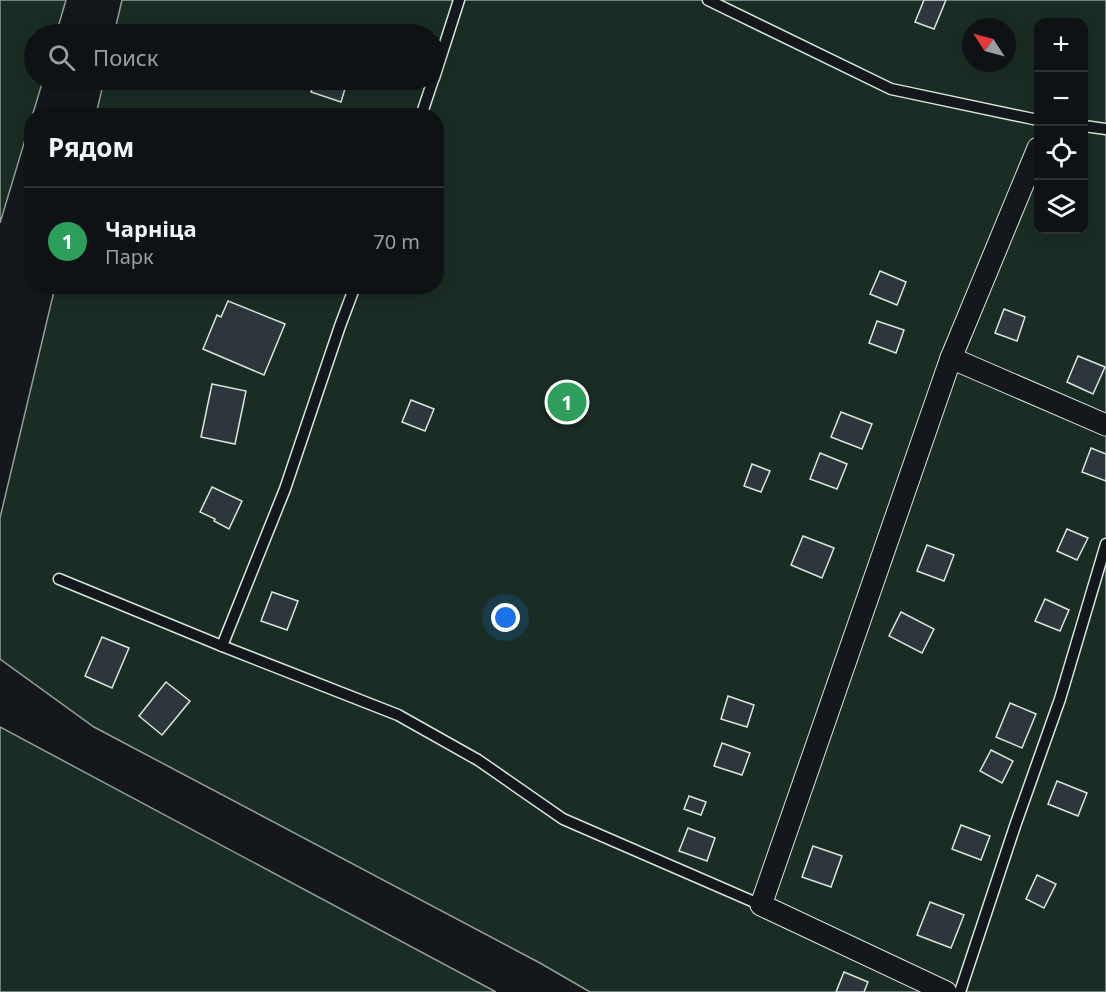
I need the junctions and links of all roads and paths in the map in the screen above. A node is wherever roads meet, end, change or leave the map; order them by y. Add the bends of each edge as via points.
1 (459, 0) edge
2 (708, 0) edge
3 (444, 46) edge
4 (430, 90) edge
5 (424, 108) edge
6 (1034, 119) edge
7 (1088, 127) edge
8 (1106, 129) edge
9 (1034, 158) edge
10 (352, 294) edge
11 (951, 358) junction
12 (1106, 425) edge
13 (1106, 544) edge
14 (58, 579) dead end
15 (222, 646) junction
16 (761, 905) junction
17 (946, 992) edge
18 (960, 992) edge

1 - 3 lane
2 - 6 lane via 891,89
4 - 5 lane
7 - 8 lane
9 - 11 street
10 - 15 lane via 285,489
11 - 12 street
11 - 16 street
13 - 18 lane via 1060,699
14 - 15 lane
15 - 16 lane via 398,716 478,760 563,819
16 - 17 street

